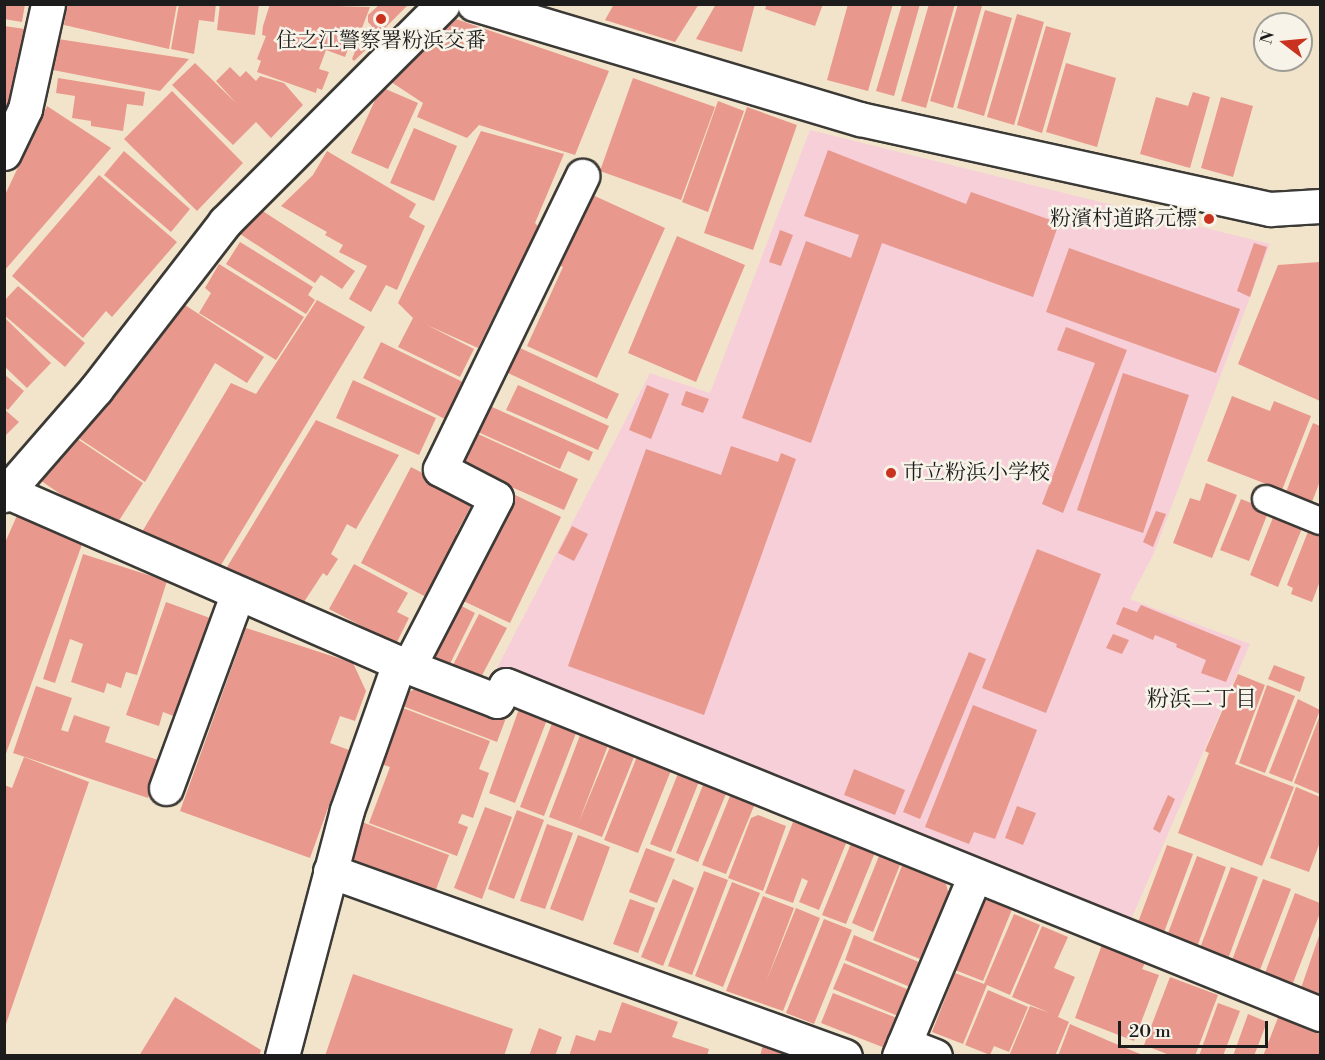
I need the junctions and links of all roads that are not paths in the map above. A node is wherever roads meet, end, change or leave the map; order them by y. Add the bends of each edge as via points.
1 (48, 4) edge
2 (443, 4) edge
3 (474, 4) edge
4 (4, 153) edge
5 (582, 176) dead end
6 (1320, 206) edge
7 (6, 493) edge
8 (1266, 499) dead end
9 (1320, 521) edge
10 (237, 595) junction
11 (404, 665) junction
12 (166, 788) dead end
13 (330, 871) junction
14 (975, 875) junction
15 (1320, 1014) edge
16 (902, 1050) edge
17 (282, 1056) edge
18 (845, 1056) edge
19 (935, 1056) edge

1 - 4 street via 25,109
2 - 7 street via 225,222 96,389
3 - 6 street via 860,119 1270,209
5 - 11 street via 440,469 496,498
7 - 10 street
8 - 9 lane
10 - 11 street
10 - 12 street
11 - 13 street via 347,810
11 - 14 street via 497,701 506,685
13 - 17 street
13 - 18 street
14 - 15 street
14 - 16 street
16 - 19 street

